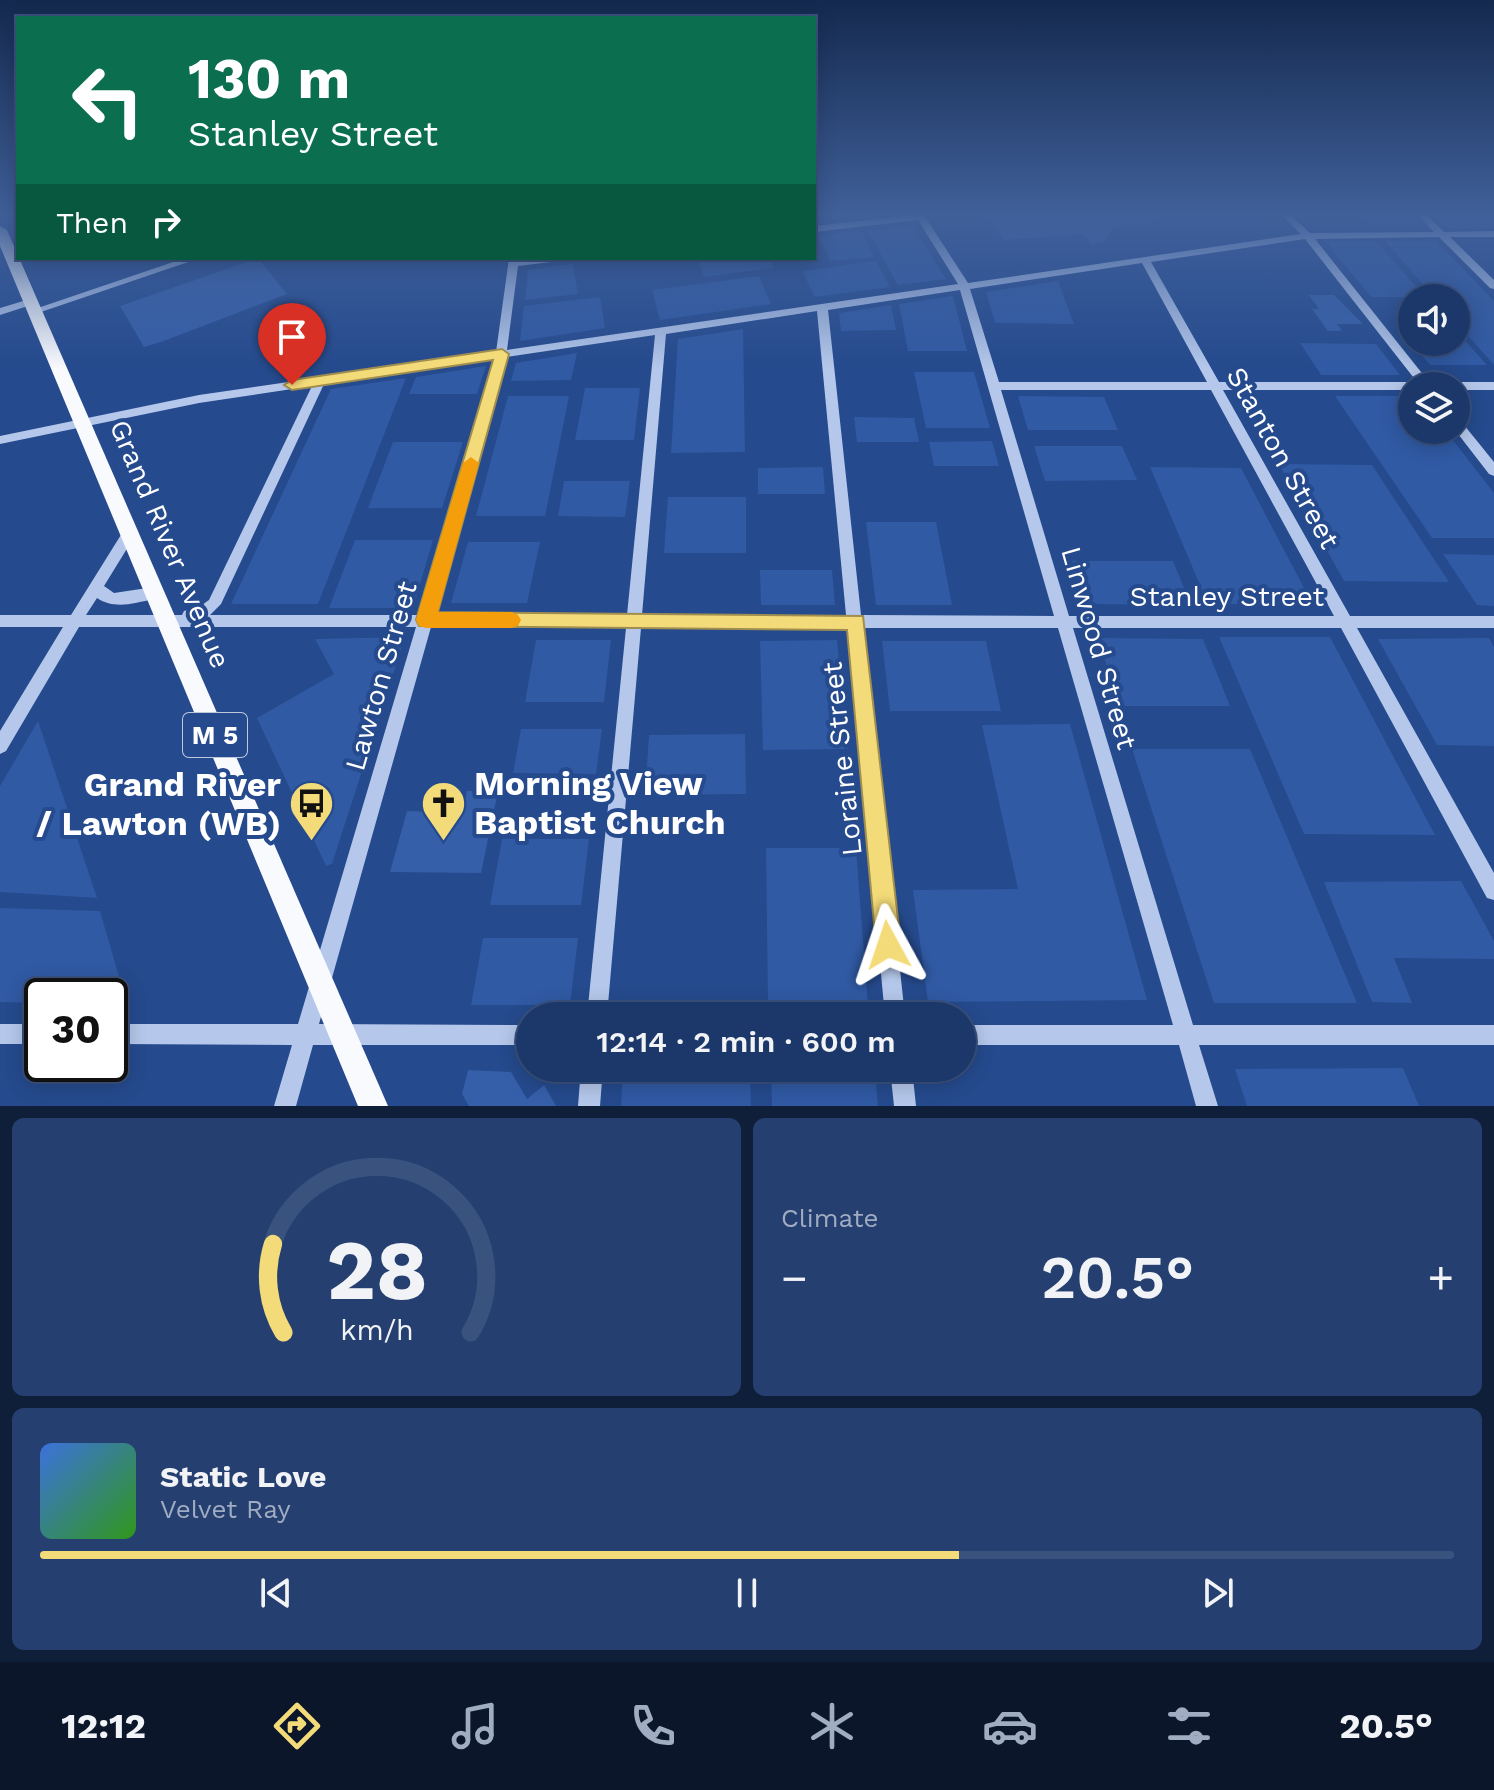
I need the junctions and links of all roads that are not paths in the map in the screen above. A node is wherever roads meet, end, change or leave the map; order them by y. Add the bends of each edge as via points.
1 (15, 267) edge
2 (166, 267) edge
3 (513, 267) edge
4 (953, 267) edge
5 (1092, 267) edge
6 (1149, 267) edge
7 (1330, 267) edge
8 (1475, 267) edge
9 (964, 285) junction
10 (1494, 286) edge
11 (32, 306) junction
12 (822, 306) junction
13 (0, 312) edge
14 (661, 330) junction
15 (502, 354) junction
16 (1415, 372) edge
17 (320, 381) junction
18 (993, 386) junction
19 (1213, 386) junction
20 (1398, 386) edge
21 (1470, 386) edge
22 (1494, 386) edge
23 (81, 421) junction
24 (0, 440) edge
25 (1470, 441) edge
26 (1494, 471) edge
27 (129, 534) junction
28 (96, 586) junction
29 (154, 593) junction
30 (426, 620) junction
31 (633, 620) junction
32 (0, 621) edge
33 (73, 621) junction
34 (166, 621) junction
35 (1066, 621) junction
36 (856, 622) junction
37 (1494, 622) edge
38 (1345, 623) junction
39 (0, 746) edge
40 (1494, 891) edge
41 (321, 985) junction
42 (598, 1002) edge
43 (894, 1002) edge
44 (0, 1034) edge
45 (24, 1034) edge
46 (128, 1034) edge
47 (307, 1034) junction
48 (343, 1035) junction
49 (516, 1035) edge
50 (976, 1035) edge
51 (1186, 1035) junction
52 (1494, 1035) edge
53 (591, 1082) edge
54 (902, 1082) edge
55 (285, 1106) edge
56 (373, 1106) edge
57 (589, 1106) edge
58 (905, 1106) edge
59 (1207, 1106) edge

1 - 11 main road, Grand River Avenue / M 5
2 - 11 street
3 - 15 street, Lawton Street
4 - 9 street, Linwood Street
5 - 9 street
6 - 19 street, Stanton Street
7 - 16 street
8 - 10 street
9 - 12 street
9 - 18 street, Linwood Street
11 - 13 street
11 - 23 main road, Grand River Avenue / M 5
12 - 14 street
12 - 36 street, Loraine Street
14 - 15 street
14 - 31 street
15 - 17 street
15 - 30 street, Lawton Street
17 - 23 street
17 - 34 street via 214,604
18 - 19 street
18 - 35 street, Linwood Street
19 - 20 street
19 - 38 street, Stanton Street
21 - 22 street
23 - 24 street
23 - 27 main road, Grand River Avenue / M 5
25 - 26 street
27 - 28 street
27 - 29 main road, Grand River Avenue / M 5
28 - 29 street via 111,600
28 - 33 street
29 - 34 main road, Grand River Avenue / M 5
30 - 31 street, Stanley Street
30 - 34 street, Stanley Street
30 - 41 street, Lawton Street
31 - 36 street, Stanley Street
31 - 42 street
32 - 33 street, Stanley Street
33 - 34 street, Stanley Street
33 - 39 street
34 - 41 main road, Grand River Avenue / M 5
35 - 36 street, Stanley Street
35 - 38 street, Stanley Street
35 - 51 street, Linwood Street
36 - 43 street, Loraine Street
37 - 38 street, Stanley Street
38 - 40 street, Stanton Street
41 - 47 street, Lawton Street
41 - 48 main road, Grand River Avenue / M 5
44 - 45 street
46 - 47 street
47 - 48 street
47 - 55 street, Lawton Street
48 - 49 street
48 - 56 main road, Grand River Avenue / M 5
50 - 51 street
51 - 52 street
51 - 59 street, Linwood Street
53 - 57 street
54 - 58 street

